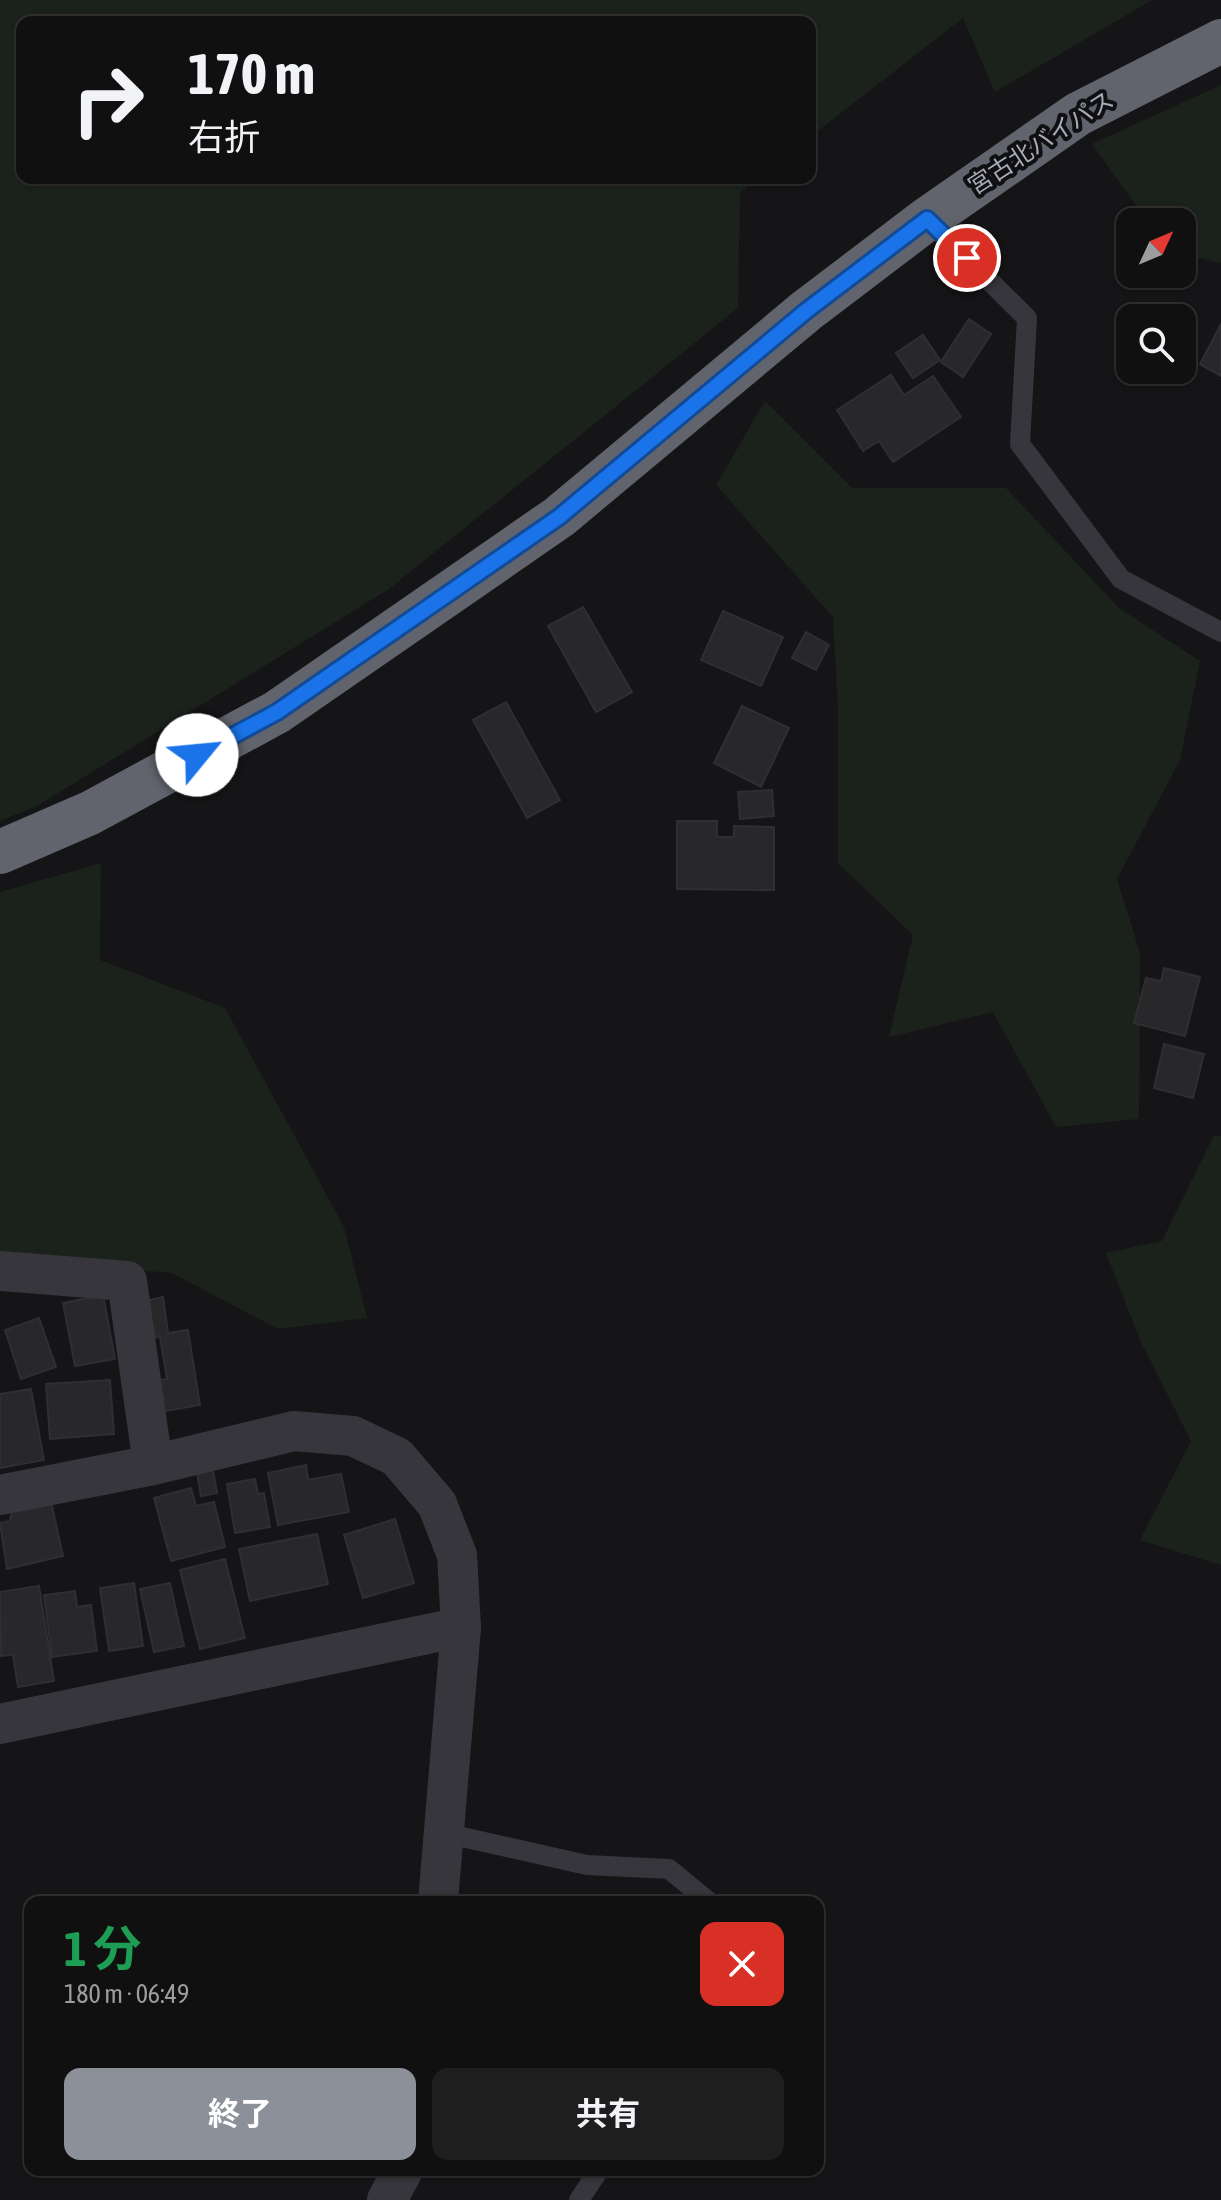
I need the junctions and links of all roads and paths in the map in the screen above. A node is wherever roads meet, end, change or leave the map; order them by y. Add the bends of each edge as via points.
1 (1221, 41) edge
2 (927, 219) junction
3 (1221, 632) edge
4 (0, 852) edge
5 (0, 1271) edge
6 (153, 1465) junction
7 (0, 1495) edge
8 (461, 1627) junction
9 (0, 1724) edge
10 (444, 1833) junction
11 (439, 1896) edge
12 (702, 1896) edge
13 (400, 2176) edge
14 (595, 2176) edge
15 (387, 2200) edge
16 (579, 2200) edge

1 - 2 highway, 宮古北バイパス via 1078,114
2 - 3 lane via 1027,318 1020,444 1121,579
2 - 4 highway, 宮古北バイパス via 806,311 559,517 415,619 277,712 90,813
5 - 6 street via 127,1281
6 - 7 street
6 - 8 street via 294,1431 353,1436 397,1457 437,1504 457,1555
8 - 9 street
8 - 10 street
10 - 11 street
10 - 12 lane via 587,1865 669,1869
13 - 15 street
14 - 16 lane

